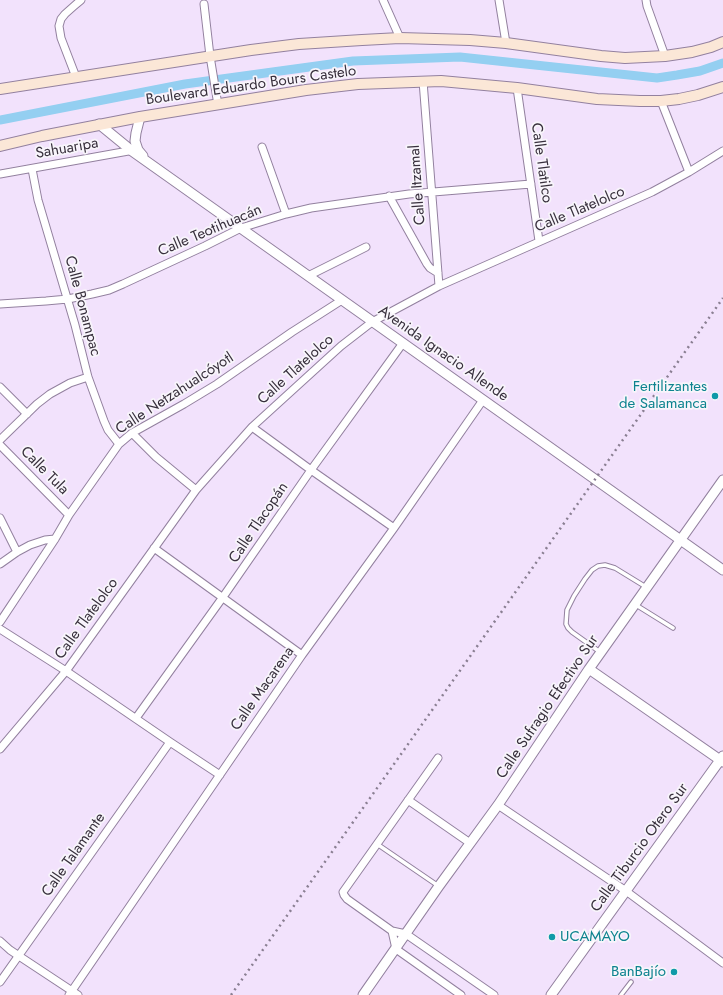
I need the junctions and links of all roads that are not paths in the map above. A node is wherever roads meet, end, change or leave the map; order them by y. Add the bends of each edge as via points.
1 (81, 0) edge
2 (383, 0) edge
3 (499, 0) edge
4 (646, 0) edge
5 (204, 4) dead end
6 (400, 38) junction
7 (723, 42) edge
8 (506, 43) junction
9 (665, 56) junction
10 (211, 59) junction
11 (76, 77) junction
12 (423, 81) junction
13 (723, 87) edge
14 (516, 88) junction
15 (0, 89) edge
16 (217, 100) junction
17 (661, 101) junction
18 (140, 117) junction
19 (99, 124) junction
20 (0, 146) edge
21 (262, 147) dead end
22 (135, 150) junction
23 (723, 151) edge
24 (32, 169) junction
25 (689, 172) junction
26 (0, 174) edge
27 (531, 184) junction
28 (431, 192) junction
29 (389, 196) junction
30 (286, 214) junction
31 (241, 228) junction
32 (539, 241) junction
33 (366, 247) dead end
34 (438, 273) junction
35 (308, 276) junction
36 (439, 286) junction
37 (68, 299) junction
38 (342, 300) junction
39 (0, 304) edge
40 (372, 322) junction
41 (403, 343) junction
42 (88, 377) junction
43 (0, 387) edge
44 (483, 400) junction
45 (27, 414) junction
46 (252, 427) junction
47 (132, 434) junction
48 (0, 440) edge
49 (119, 444) junction
50 (0, 445) edge
51 (311, 470) junction
52 (723, 480) edge
53 (196, 490) junction
54 (69, 515) junction
55 (0, 518) edge
56 (394, 528) junction
57 (55, 539) junction
58 (680, 540) junction
59 (154, 548) junction
60 (17, 552) junction
61 (0, 564) edge
62 (723, 570) edge
63 (647, 588) junction
64 (223, 597) junction
65 (635, 604) junction
66 (0, 622) edge
67 (673, 628) dead end
68 (0, 629) edge
69 (601, 652) junction
70 (302, 655) junction
71 (589, 669) junction
72 (66, 671) junction
73 (136, 718) junction
74 (170, 742) junction
75 (0, 748) edge
76 (438, 758) dead end
77 (722, 759) edge
78 (220, 775) junction
79 (408, 800) junction
80 (498, 805) junction
81 (470, 843) junction
82 (377, 844) junction
83 (439, 886) junction
84 (626, 891) junction
85 (392, 931) junction
86 (406, 934) junction
87 (0, 941) edge
88 (396, 949) junction
89 (19, 956) junction
90 (723, 963) edge
91 (0, 982) edge
92 (631, 982) dead end
93 (73, 994) edge
94 (363, 995) edge
95 (461, 995) edge
96 (494, 995) edge
97 (551, 995) edge
98 (622, 995) edge

1 - 11 street via 65,14 59,26
2 - 6 street
3 - 8 street
4 - 9 street
5 - 10 street
6 - 8 main road, Boulevard Eduardo Bours Castelo
6 - 10 main road, Boulevard Eduardo Bours Castelo via 299,44 251,50
7 - 9 main road, Boulevard Eduardo Bours Castelo via 692,52
8 - 9 main road, Boulevard Eduardo Bours Castelo via 625,58
10 - 11 main road, Boulevard Eduardo Bours Castelo
10 - 16 street
11 - 15 main road, Boulevard Eduardo Bours Castelo
12 - 14 main road, Boulevard Eduardo Bours Castelo
12 - 16 main road, Boulevard Eduardo Bours Castelo via 358,84
12 - 28 street, Calle Itzamal
13 - 17 main road, Boulevard Eduardo Bours Castelo via 698,95
14 - 17 main road, Boulevard Eduardo Bours Castelo via 597,99
14 - 27 street, Calle Tlatilco
16 - 18 main road, Boulevard Eduardo Bours Castelo
17 - 25 street
18 - 19 main road, Boulevard Eduardo Bours Castelo
18 - 22 street
19 - 20 main road, Boulevard Eduardo Bours Castelo
19 - 22 street, Avenida Ignacio Allende
21 - 30 street
22 - 24 street, Sahuaripa
22 - 31 street, Avenida Ignacio Allende via 146,161
23 - 25 street, Calle Tlatelolco
24 - 26 street, Sahuaripa
24 - 37 street, Calle Bonampac via 38,200
25 - 32 street, Calle Tlatelolco via 609,212
27 - 28 street, Calle Teotihuacán
27 - 32 street, Calle Tlatilco
28 - 29 street, Calle Teotihuacán
28 - 34 street, Calle Itzamal
29 - 30 street, Calle Teotihuacán
29 - 34 street via 427,264
30 - 31 street, Calle Teotihuacán
31 - 35 street, Avenida Ignacio Allende
31 - 37 street, Calle Teotihuacán via 123,284 103,292
32 - 36 street, Calle Tlatelolco
33 - 35 street
34 - 36 street, Calle Itzamal
35 - 38 street, Avenida Ignacio Allende
36 - 40 street, Calle Tlatelolco
37 - 39 street, Calle Teotihuacán
37 - 42 street, Calle Bonampac
38 - 40 street, Avenida Ignacio Allende
38 - 47 street, Calle Netzahualcóyotl via 217,384
40 - 41 street, Avenida Ignacio Allende
40 - 46 street, Calle Tlatelolco via 341,346
41 - 44 street, Avenida Ignacio Allende
41 - 51 street, Calle Tlacopán
42 - 45 street via 50,394
42 - 49 street, Calle Bonampac via 108,430
43 - 45 street
44 - 56 street, Calle Macarena
44 - 58 street, Avenida Ignacio Allende
45 - 48 street
46 - 51 street
46 - 53 street, Calle Tlatelolco
47 - 49 street, Calle Netzahualcóyotl
47 - 53 street
49 - 54 street, Calle Netzahualcóyotl
50 - 54 street, Calle Tula
51 - 56 street
51 - 64 street, Calle Tlacopán
52 - 58 street, Calle Sufragio Efectivo Sur
53 - 59 street, Calle Tlatelolco
54 - 57 street, Calle Netzahualcóyotl
55 - 60 street
56 - 70 street, Calle Macarena
57 - 60 street via 40,541
57 - 66 street, Calle Netzahualcóyotl
58 - 62 street, Avenida Ignacio Allende
58 - 63 street, Calle Sufragio Efectivo Sur
59 - 64 street
59 - 72 street, Calle Tlatelolco
60 - 61 street
63 - 65 street, Calle Sufragio Efectivo Sur
63 - 69 lane via 615,568 605,565 598,566 585,578 567,610 566,624 572,632
64 - 70 street
64 - 73 street, Calle Tlacopán
65 - 67 lane
65 - 69 street, Calle Sufragio Efectivo Sur
68 - 72 street
69 - 71 street, Calle Sufragio Efectivo Sur
70 - 78 street, Calle Macarena
71 - 77 street
71 - 80 street, Calle Sufragio Efectivo Sur
72 - 73 street
72 - 75 street, Calle Tlatelolco
73 - 74 street
74 - 78 street
74 - 89 street, Calle Talamante
76 - 79 street
77 - 84 street, Calle Tiburcio Otero Sur
78 - 93 street, Calle Macarena
79 - 81 street
79 - 82 street
80 - 81 street, Calle Sufragio Efectivo Sur
80 - 84 street
81 - 83 street, Calle Sufragio Efectivo Sur
82 - 83 lane
82 - 85 street via 343,892 347,899
83 - 86 street, Calle Sufragio Efectivo Sur
84 - 90 street
84 - 97 street, Calle Tiburcio Otero Sur
85 - 86 street
85 - 88 street
86 - 88 street, Calle Sufragio Efectivo Sur
86 - 96 street
87 - 89 street
88 - 94 street, Calle Sufragio Efectivo Sur
88 - 95 street
89 - 91 street, Calle Talamante
89 - 93 street
92 - 98 lane

